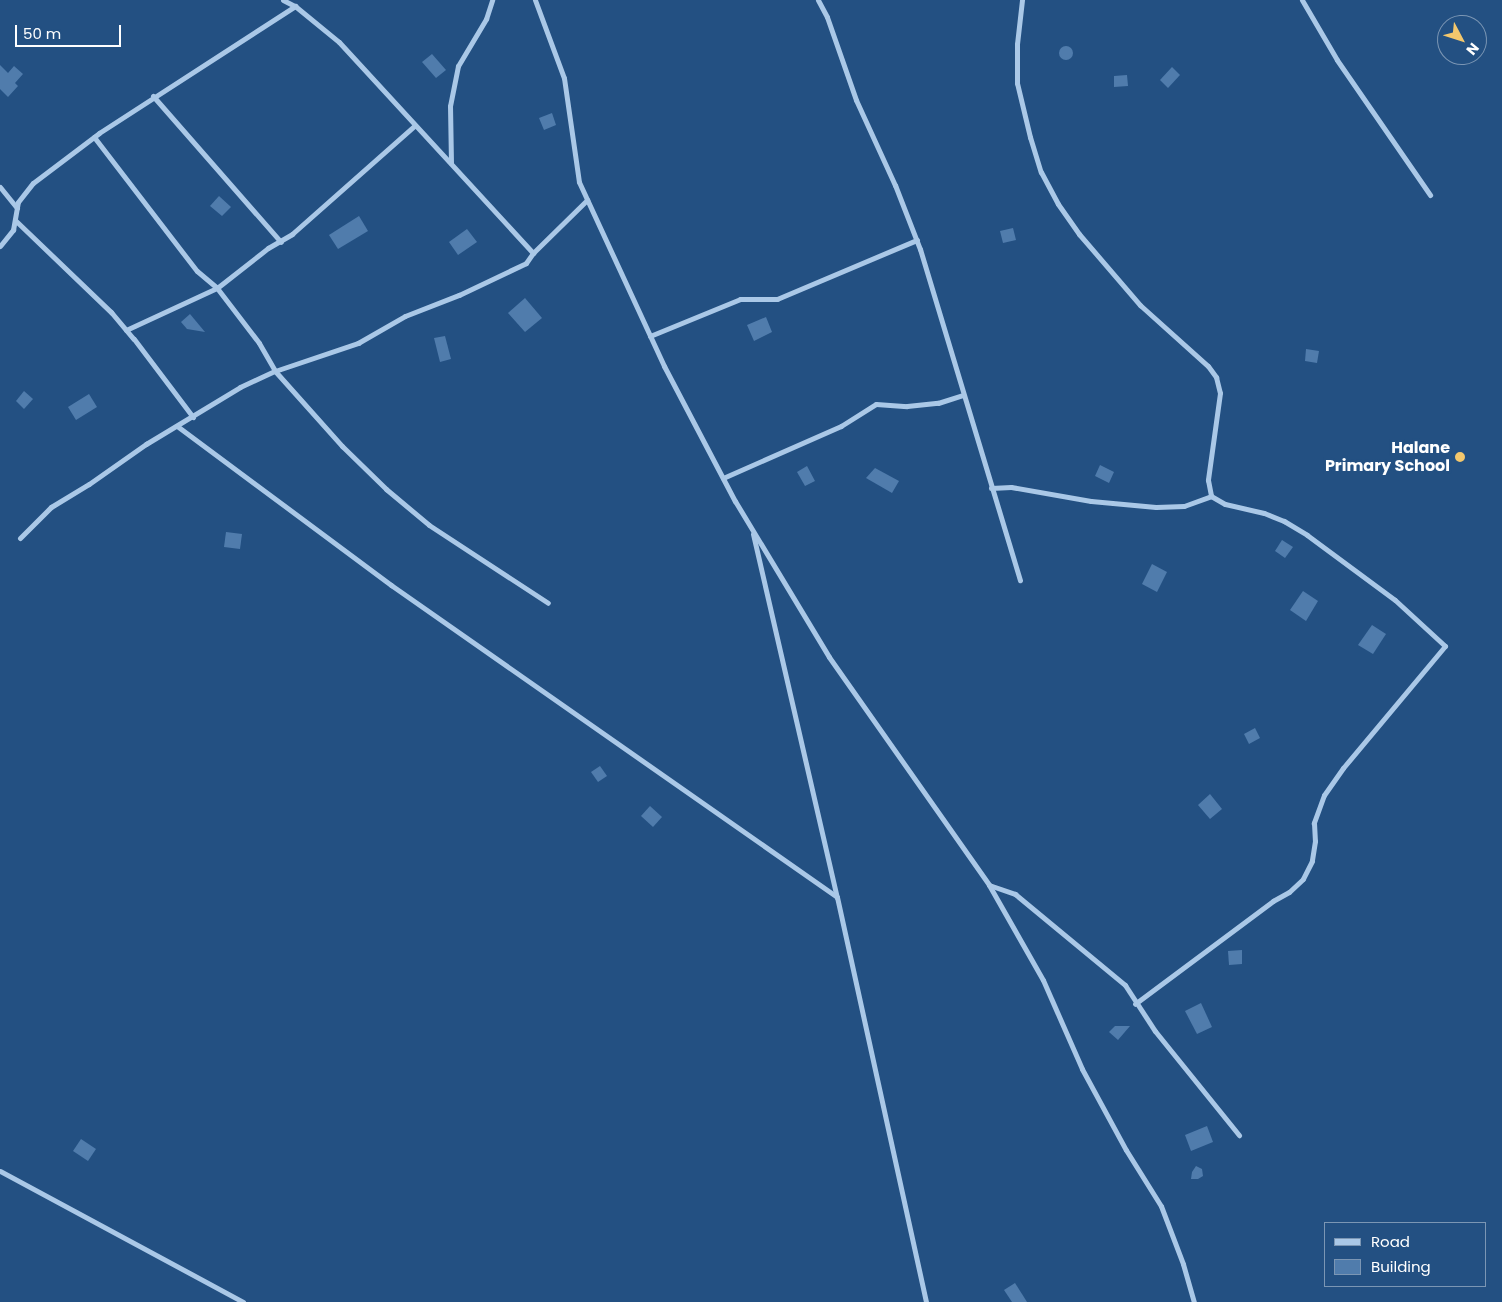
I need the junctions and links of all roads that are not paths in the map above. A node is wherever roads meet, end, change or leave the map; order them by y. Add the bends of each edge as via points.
1 (283, 0) edge
2 (492, 0) edge
3 (535, 0) edge
4 (818, 0) edge
5 (1022, 0) edge
6 (1302, 0) edge
7 (295, 6) junction
8 (153, 96) junction
9 (415, 125) junction
10 (94, 137) junction
11 (451, 164) junction
12 (0, 187) edge
13 (1430, 194) dead end
14 (587, 200) junction
15 (17, 208) junction
16 (16, 221) junction
17 (917, 240) junction
18 (281, 242) junction
19 (0, 246) edge
20 (533, 253) junction
21 (216, 288) junction
22 (126, 330) junction
23 (650, 336) junction
24 (275, 371) junction
25 (962, 395) junction
26 (193, 417) junction
27 (178, 426) junction
28 (723, 478) junction
29 (991, 488) junction
30 (1211, 496) junction
31 (752, 529) junction
32 (20, 538) dead end
33 (1020, 580) dead end
34 (548, 602) dead end
35 (989, 884) junction
36 (837, 897) junction
37 (1136, 1004) junction
38 (1239, 1135) dead end
39 (0, 1170) edge
40 (243, 1302) edge
41 (926, 1302) edge
42 (1194, 1302) edge

1 - 7 street
2 - 11 street via 486,19 458,66 450,106
3 - 14 street via 564,78 579,182
4 - 17 street via 856,100
5 - 30 street via 1017,83 1041,172 1079,234 1140,305 1216,377 1220,393 1208,480
6 - 13 street via 1337,60
7 - 8 street
7 - 9 street via 338,42
8 - 10 street
8 - 18 street
9 - 11 street
9 - 18 street
10 - 15 street via 33,183
10 - 21 street via 198,271
11 - 20 street
12 - 15 street
14 - 20 street
14 - 23 street
15 - 16 street
16 - 19 street
16 - 22 street
17 - 23 street via 777,299 740,299
17 - 25 street
18 - 21 street via 268,248
20 - 24 street via 526,263 405,316 358,343
21 - 22 street
21 - 24 street via 259,343
22 - 26 street
23 - 28 street
24 - 26 street via 240,387
24 - 34 street via 342,446 386,489 429,525
25 - 28 street via 938,403 876,404 841,426
25 - 29 street
26 - 27 street
27 - 32 street via 51,507
27 - 36 street via 391,584
28 - 31 street
29 - 30 street via 1011,487 1090,501 1156,507 1184,506
29 - 33 street
30 - 37 street via 1225,504 1284,521 1307,535 1395,600 1445,646 1324,795 1314,824 1312,861 1303,879
31 - 35 street via 829,657
31 - 36 street
35 - 37 street via 1015,894 1125,985
35 - 42 street via 1043,980 1082,1068 1126,1150 1161,1206
36 - 41 street
37 - 38 street
39 - 40 street

